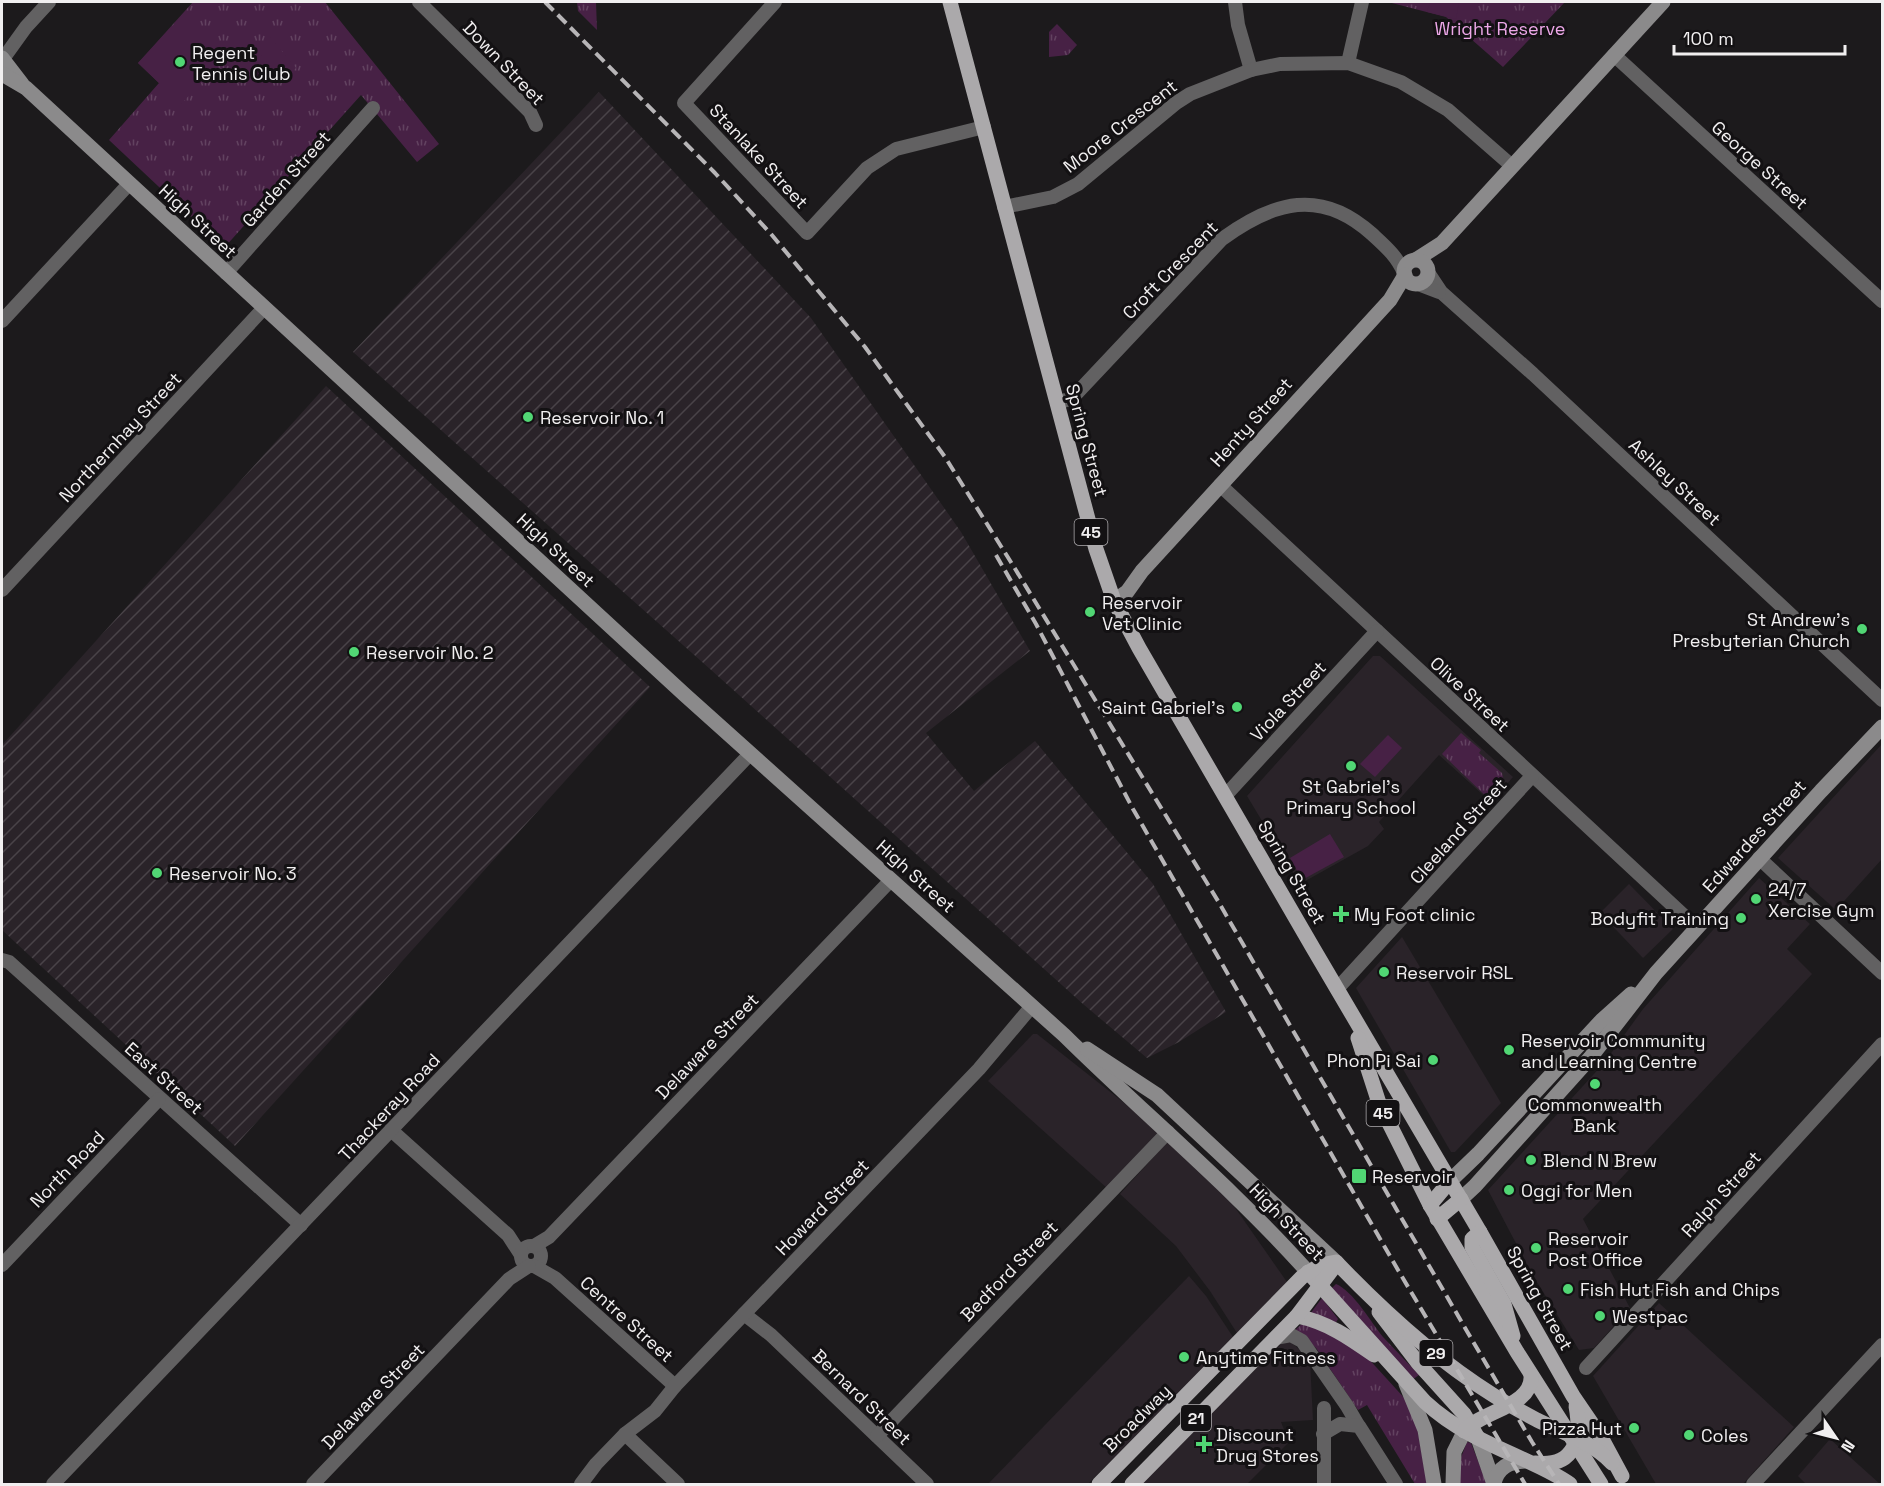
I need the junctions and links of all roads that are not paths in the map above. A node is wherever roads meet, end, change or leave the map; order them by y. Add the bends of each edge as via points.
1 (49, 2) edge
2 (419, 2) edge
3 (775, 2) edge
4 (950, 2) edge
5 (1234, 2) edge
6 (1362, 2) edge
7 (1664, 2) edge
8 (1614, 55) junction
9 (2, 60) edge
10 (1348, 63) junction
11 (1251, 70) junction
12 (373, 108) dead end
13 (536, 124) dead end
14 (984, 128) junction
15 (1512, 166) junction
16 (129, 184) junction
17 (1004, 207) junction
18 (1416, 272) junction
19 (226, 273) junction
20 (1882, 301) edge
21 (264, 308) junction
22 (2, 321) edge
23 (1057, 403) junction
24 (1220, 485) junction
25 (2, 590) edge
26 (1112, 594) junction
27 (1377, 631) junction
28 (1882, 700) edge
29 (1882, 728) edge
30 (750, 754) junction
31 (1532, 776) junction
32 (1225, 795) junction
33 (1759, 858) junction
34 (891, 880) junction
35 (1696, 927) junction
36 (2, 960) edge
37 (1656, 973) junction
38 (1882, 973) edge
39 (1337, 989) junction
40 (1035, 1008) junction
41 (1352, 1014) junction
42 (1064, 1035) junction
43 (1882, 1044) edge
44 (1386, 1073) junction
45 (1372, 1085) junction
46 (1144, 1086) junction
47 (1130, 1098) junction
48 (159, 1099) junction
49 (391, 1130) junction
50 (1168, 1132) junction
51 (1450, 1181) junction
52 (1461, 1200) junction
53 (1430, 1205) junction
54 (1437, 1219) junction
55 (301, 1225) junction
56 (1480, 1232) junction
57 (531, 1256) junction
58 (1337, 1262) junction
59 (2, 1264) edge
60 (1308, 1272) junction
61 (1320, 1286) junction
62 (1367, 1294) junction
63 (747, 1311) junction
64 (1297, 1316) junction
65 (1275, 1338) junction
66 (1882, 1345) edge
67 (1517, 1352) junction
68 (1586, 1368) dead end
69 (1398, 1373) junction
70 (1531, 1375) junction
71 (1204, 1378) junction
72 (675, 1386) junction
73 (1220, 1394) junction
74 (1575, 1400) junction
75 (1510, 1405) junction
76 (1324, 1407) dead end
77 (1358, 1425) junction
78 (1471, 1431) junction
79 (625, 1434) junction
80 (1323, 1434) junction
81 (876, 1436) junction
82 (1575, 1439) junction
83 (1527, 1461) junction
84 (596, 1464) junction
85 (1625, 1480) edge
86 (1494, 1484) edge
87 (53, 1485) edge
88 (313, 1485) edge
89 (574, 1485) edge
90 (581, 1485) edge
91 (678, 1485) edge
92 (927, 1485) edge
93 (1099, 1485) edge
94 (1132, 1485) edge
95 (1324, 1485) edge
96 (1396, 1485) edge
97 (1434, 1485) edge
98 (1453, 1485) edge
99 (1570, 1485) edge
100 (1601, 1485) edge
101 (1753, 1485) edge

1 - 9 street
2 - 13 street, Down Street via 530,112
3 - 14 street, Stanlake Street via 684,103 807,233 867,168 896,149
4 - 14 main road, Spring Street / 45
5 - 11 street
6 - 10 street
7 - 8 main road
8 - 15 main road
8 - 20 street, George Street
9 - 16 main road, High Street / 29 via 26,88
10 - 11 street, Moore Crescent via 1280,64
10 - 15 street, Moore Crescent via 1401,82 1448,110
11 - 17 street, Moore Crescent via 1176,103 1078,184 1053,197
12 - 19 street, Garden Street
14 - 17 main road, Spring Street / 45
15 - 18 main road
16 - 19 main road, High Street / 29
16 - 22 street
17 - 23 main road, Spring Street / 45
18 - 23 street, Croft Crescent via 1346,214 1300,204 1265,213 1222,238 1077,393
18 - 24 main road, Henty Street
18 - 28 street, Ashley Street via 1533,374
19 - 21 main road, High Street / 29
21 - 25 street, Northernhay Street
21 - 30 main road, High Street / 29
23 - 26 main road, Spring Street / 45
24 - 26 main road, Henty Street via 1142,571 1122,582
24 - 27 street, Olive Street
26 - 32 main road, Spring Street / 45
27 - 31 street, Olive Street
27 - 32 street, Viola Street
29 - 33 main road, Edwardes Street
30 - 34 main road, High Street / 29
30 - 49 street, Thackeray Road
31 - 35 street, Olive Street
31 - 39 street, Cleeland Street
32 - 39 main road, Spring Street / 45
33 - 35 main road, Edwardes Street
33 - 38 street
34 - 40 main road, High Street / 29
34 - 57 street, Delaware Street
35 - 37 main road, Edwardes Street
36 - 48 street, East Street via 9,962
37 - 51 main road, Edwardes Street via 1602,1020
37 - 52 main road, Edwardes Street via 1590,1058
39 - 41 main road, Spring Street / 45
40 - 42 main road, High Street / 29
40 - 63 street, Howard Street via 1013,1036
41 - 44 main road, Spring Street / 45
41 - 45 main road, Spring Street / 45
42 - 46 main road, High Street / 29
42 - 47 main road, High Street / 29
43 - 68 street, Ralph Street
44 - 45 main road
44 - 51 main road, Spring Street / 45
45 - 53 main road, Spring Street / 45
46 - 47 main road
46 - 58 main road, High Street / 29
47 - 50 main road, High Street / 29
48 - 55 street, East Street
48 - 59 street, North Road
49 - 55 street, Thackeray Road
49 - 57 street, Centre Street
50 - 60 main road, High Street / 29
50 - 81 street, Bedford Street
51 - 52 main road, Spring Street / 45
51 - 53 main road
52 - 54 main road
52 - 56 main road, Spring Street / 45
53 - 54 main road, Spring Street / 45
54 - 67 main road, Spring Street / 45
55 - 87 street, Thackeray Road
56 - 67 main road via 1472,1239 1472,1247 1504,1304
56 - 74 main road, Spring Street / 45
57 - 72 street, Centre Street
57 - 88 street, Delaware Street
58 - 60 main road, Broadway / 21
58 - 61 main road, 21
58 - 62 main road, High Street / 29
60 - 61 main road, High Street / 29
60 - 71 main road, Broadway / 21
61 - 64 main road, 21
61 - 69 main road, High Street / 29
62 - 75 main road, High Street / 29 via 1438,1355
62 - 78 main road, High Street via 1400,1342 1452,1400
63 - 72 street, Howard Street
63 - 81 street, Bernard Street
64 - 65 main road, 21
64 - 69 main road via 1337,1330
65 - 73 main road, 21
65 - 77 street via 1288,1334 1302,1341
66 - 101 street
67 - 70 main road, Spring Street / 45
69 - 78 main road, High Street / 29 via 1435,1412
69 - 97 main road via 1422,1420
70 - 75 main road via 1526,1393
70 - 82 main road, Spring Street / 45
71 - 73 main road
71 - 93 main road, Broadway / 21
72 - 79 street, Howard Street via 640,1413
73 - 94 main road, 21
74 - 82 main road via 1579,1426
74 - 85 main road, Spring Street / 45
75 - 78 main road
75 - 82 main road, High Street / 29
76 - 80 street
77 - 80 street via 1340,1424
77 - 96 street
78 - 83 main road, High Street / 29
78 - 86 main road
78 - 98 main road via 1454,1452
79 - 84 street, Howard Street
79 - 91 street
80 - 95 street
81 - 92 street, Bernard Street
82 - 83 main road via 1569,1454 1556,1461
82 - 85 main road, High Street / 29 via 1604,1455
82 - 100 main road, Spring Street / 45
83 - 86 main road via 1505,1466
83 - 99 main road, High Street / 29
84 - 89 street, Howard Street
84 - 90 street, Howard Street

